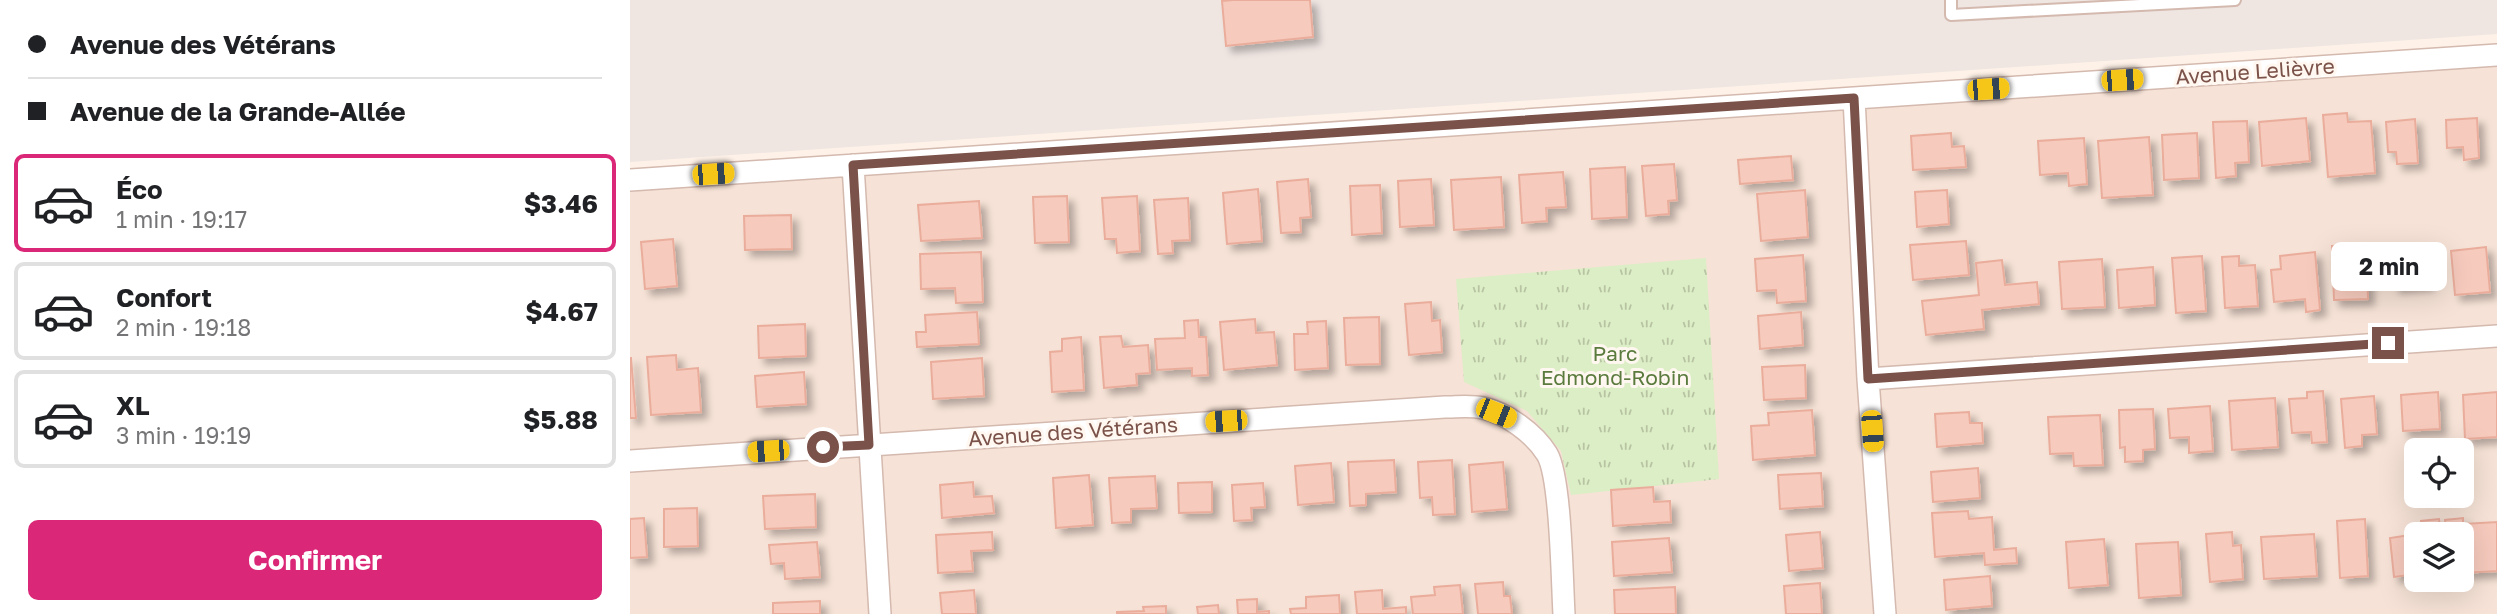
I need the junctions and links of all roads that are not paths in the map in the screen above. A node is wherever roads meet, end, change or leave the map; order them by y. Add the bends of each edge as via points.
1 (1951, 0) edge
2 (2235, 0) edge
3 (2497, 55) edge
4 (1854, 98) junction
5 (853, 165) junction
6 (630, 180) edge
7 (2497, 335) edge
8 (1868, 379) junction
9 (869, 445) junction
10 (630, 461) edge
11 (880, 614) edge
12 (1564, 614) edge
13 (1885, 614) edge

1 - 2 lane via 1951,15
3 - 4 street, Avenue Lelièvre
4 - 5 street, Avenue Lelièvre
4 - 8 street
5 - 6 street, Avenue Lelièvre
5 - 9 street
7 - 8 street
8 - 13 street
9 - 10 street, Avenue des Vétérans
9 - 11 street
9 - 12 street, Avenue des Vétérans via 1482,408 1510,419 1548,455 1555,479

